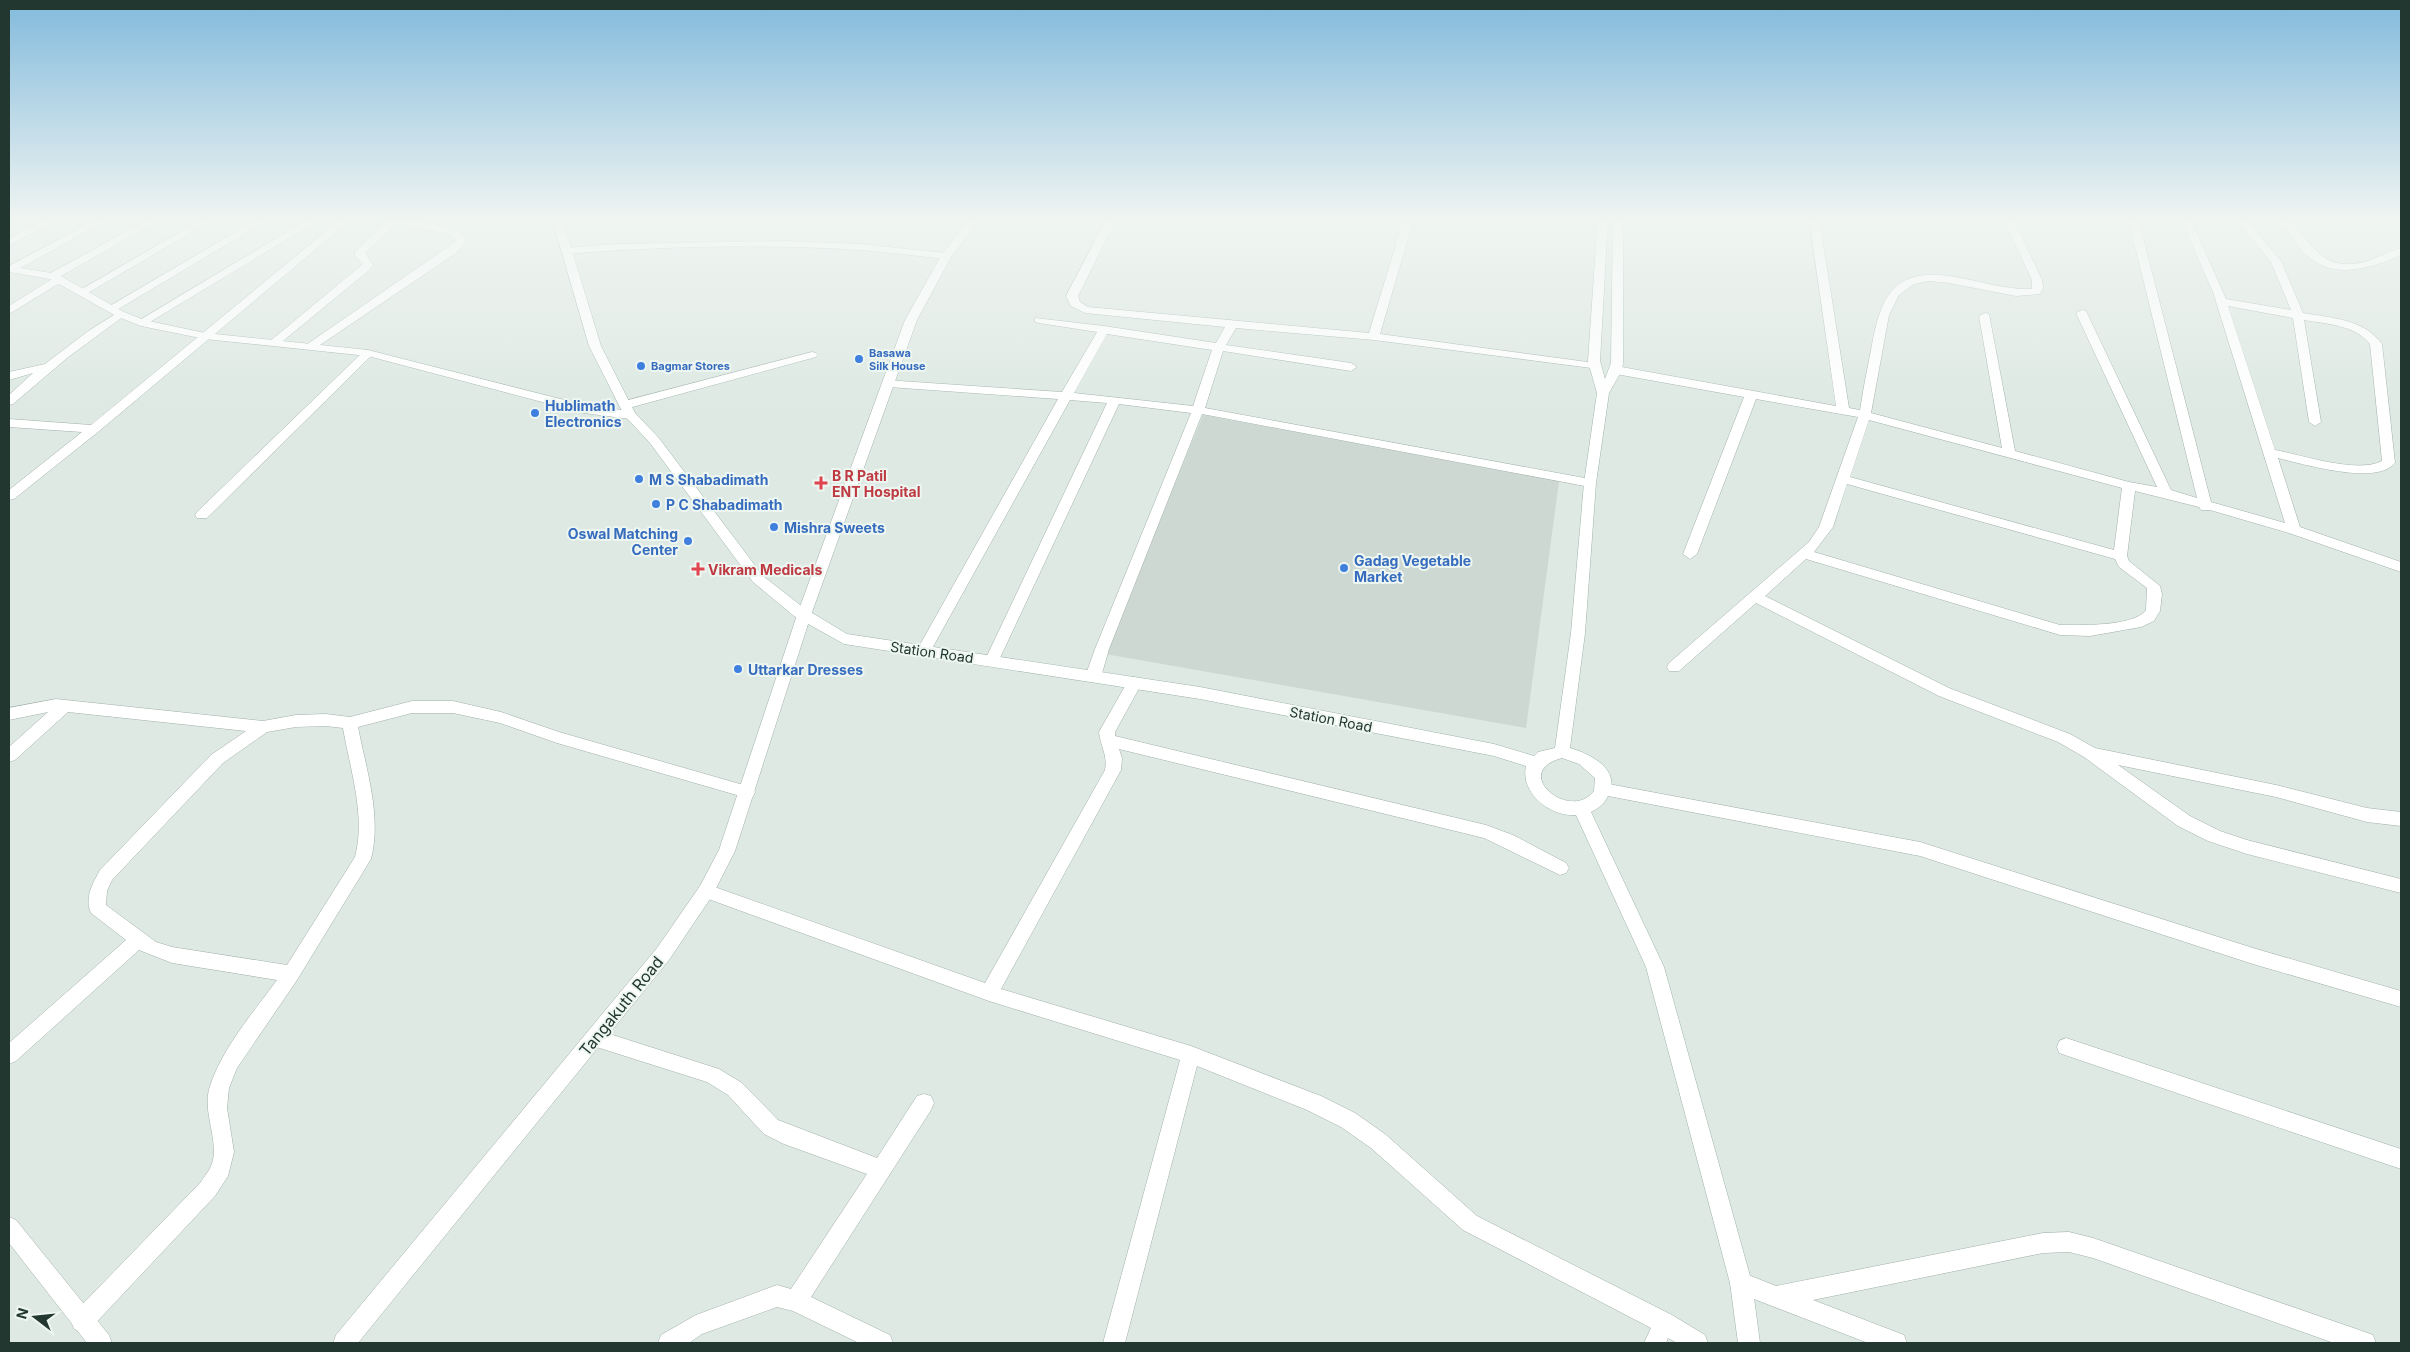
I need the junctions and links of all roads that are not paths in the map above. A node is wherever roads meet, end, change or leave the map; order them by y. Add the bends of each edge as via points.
1 (51, 281) edge
2 (63, 281) edge
3 (101, 281) edge
4 (165, 281) edge
5 (211, 281) edge
6 (272, 281) edge
7 (349, 281) edge
8 (407, 281) edge
9 (576, 281) edge
10 (932, 281) edge
11 (1080, 281) edge
12 (1390, 281) edge
13 (1600, 281) edge
14 (1617, 281) edge
15 (1823, 281) edge
16 (1910, 281) edge
17 (1952, 281) edge
18 (2035, 281) edge
19 (2149, 281) edge
20 (2212, 281) edge
21 (2284, 281) edge
22 (82, 292) junction
23 (2221, 301) junction
24 (9, 311) edge
25 (115, 312) junction
26 (2082, 313) dead end
27 (2298, 315) junction
28 (1985, 316) dead end
29 (1039, 320) dead end
30 (141, 323) junction
31 (1233, 324) junction
32 (1104, 329) junction
33 (205, 336) junction
34 (1374, 337) junction
35 (274, 343) junction
36 (310, 347) junction
37 (1219, 347) junction
38 (368, 353) junction
39 (812, 355) dead end
40 (47, 366) junction
41 (1351, 367) dead end
42 (1595, 367) junction
43 (1616, 370) junction
44 (9, 376) edge
45 (889, 383) junction
46 (1603, 393) junction
47 (1751, 395) junction
48 (1065, 396) junction
49 (9, 400) edge
50 (1115, 400) junction
51 (628, 410) junction
52 (1198, 410) junction
53 (1843, 412) junction
54 (1865, 415) junction
55 (2315, 422) dead end
56 (9, 423) edge
57 (94, 429) junction
58 (2270, 452) junction
59 (2010, 454) junction
60 (1843, 479) junction
61 (1590, 483) junction
62 (2129, 486) junction
63 (12, 491) edge
64 (2166, 494) junction
65 (2206, 507) junction
66 (202, 515) dead end
67 (2294, 530) junction
68 (1690, 554) dead end
69 (1804, 554) junction
70 (2120, 556) junction
71 (2401, 567) edge
72 (1754, 596) junction
73 (804, 615) junction
74 (924, 650) junction
75 (992, 660) junction
76 (1674, 667) dead end
77 (1093, 677) junction
78 (1134, 683) junction
79 (65, 706) junction
80 (9, 714) edge
81 (350, 723) junction
82 (263, 727) junction
83 (1107, 740) junction
84 (1562, 752) junction
85 (2090, 753) junction
86 (9, 756) edge
87 (1535, 763) junction
88 (1603, 789) junction
89 (747, 792) junction
90 (1581, 808) junction
91 (2401, 819) edge
92 (1560, 868) dead end
93 (2401, 886) edge
94 (706, 891) junction
95 (138, 940) junction
96 (291, 974) junction
97 (989, 993) junction
98 (2401, 999) edge
99 (594, 1038) junction
100 (2066, 1047) dead end
101 (9, 1055) edge
102 (1191, 1055) junction
103 (924, 1103) dead end
104 (2401, 1160) edge
105 (881, 1169) junction
106 (9, 1227) edge
107 (1741, 1283) junction
108 (1775, 1297) junction
109 (796, 1301) junction
110 (82, 1321) junction
111 (1664, 1323) junction
112 (101, 1343) edge
113 (344, 1343) edge
114 (669, 1343) edge
115 (882, 1343) edge
116 (1114, 1343) edge
117 (1655, 1343) edge
118 (1697, 1343) edge
119 (1749, 1343) edge
120 (1896, 1343) edge
121 (2365, 1343) edge

1 - 24 street
2 - 22 street
3 - 22 street
4 - 25 street
5 - 30 street
6 - 33 street
7 - 35 street
8 - 36 street
9 - 51 street, Station Road via 595,346
10 - 45 street, Tangakuth Road via 911,320
11 - 31 street via 1072,296 1075,304 1085,310
12 - 34 street
13 - 42 street
14 - 43 street
15 - 53 street
16 - 54 street via 1888,300
17 - 18 street via 2027,293 2036,292
19 - 65 street
20 - 23 street
21 - 27 street
22 - 25 street
23 - 27 street
23 - 58 street
25 - 30 street
25 - 40 street
26 - 64 street
27 - 55 street
27 - 58 street via 2346,324 2367,332 2376,344 2389,463 2374,471 2349,469
28 - 59 street
29 - 32 street
30 - 33 street
31 - 34 street
31 - 37 street
32 - 37 street
32 - 48 street
33 - 35 street
33 - 57 street
34 - 42 street
35 - 36 street
36 - 38 street
37 - 41 street
37 - 52 street
38 - 51 street via 584,409
38 - 66 street
39 - 51 street
40 - 44 street
40 - 49 street
42 - 46 street
43 - 46 street
43 - 47 street
45 - 48 street
45 - 73 street, Tangakuth Road
46 - 61 street
47 - 53 street
47 - 68 street
48 - 50 street
48 - 74 street
50 - 52 street
50 - 75 street
51 - 73 street, Station Road via 758,579
52 - 61 street
52 - 77 street
53 - 54 street
54 - 59 street
54 - 60 street
56 - 57 street
57 - 63 street
58 - 67 street
59 - 62 street
60 - 69 street via 1826,527 1814,546
60 - 70 street
61 - 84 street via 1578,634
62 - 64 street
62 - 70 street
64 - 65 street
65 - 67 street
67 - 71 street
69 - 70 street via 2060,630 2077,632 2141,622 2153,611 2153,586 2124,564
69 - 72 street
72 - 76 street
72 - 85 street via 1944,692 2064,738
73 - 74 street, Station Road via 844,639
73 - 89 street, Tangakuth Road
74 - 75 street, Station Road
75 - 77 street, Station Road
77 - 78 street, Station Road
78 - 83 street via 1112,720
78 - 87 street, Station Road via 1494,750
79 - 80 street
79 - 82 street
79 - 86 street
81 - 82 street via 296,721
81 - 89 street via 412,707 453,707 501,718
81 - 96 street via 368,823 368,840 362,859
82 - 95 street via 217,759 106,875 98,891 97,908
83 - 92 street via 1486,832
83 - 97 street via 1116,760 1113,770
84 - 87 street via 1542,757
84 - 88 street via 1586,759 1597,768 1603,778
85 - 91 street via 2276,791 2367,815
85 - 93 street via 2184,821 2214,836
87 - 90 street via 1531,771 1536,790 1556,805
88 - 90 street via 1599,798
88 - 98 street via 1920,849 2253,956
89 - 94 street, Tangakuth Road via 727,851
90 - 107 street via 1655,967
94 - 97 street
94 - 99 street, Tangakuth Road via 663,954
95 - 96 street via 172,955
95 - 101 street
96 - 110 street via 230,1062 219,1088 217,1108 224,1152 221,1169 208,1189
97 - 102 street
99 - 105 street via 712,1075 735,1089 772,1127 784,1134
99 - 113 street, Tangakuth Road
100 - 104 street
102 - 111 street via 1314,1103 1348,1120 1378,1141 1470,1223
102 - 116 street
103 - 105 street
105 - 109 street
106 - 110 street
107 - 108 street
107 - 119 street
108 - 120 street
108 - 121 street via 2043,1243 2069,1242
109 - 114 street via 777,1296 756,1302 696,1326
109 - 115 street
110 - 112 street
111 - 117 street
111 - 118 street

